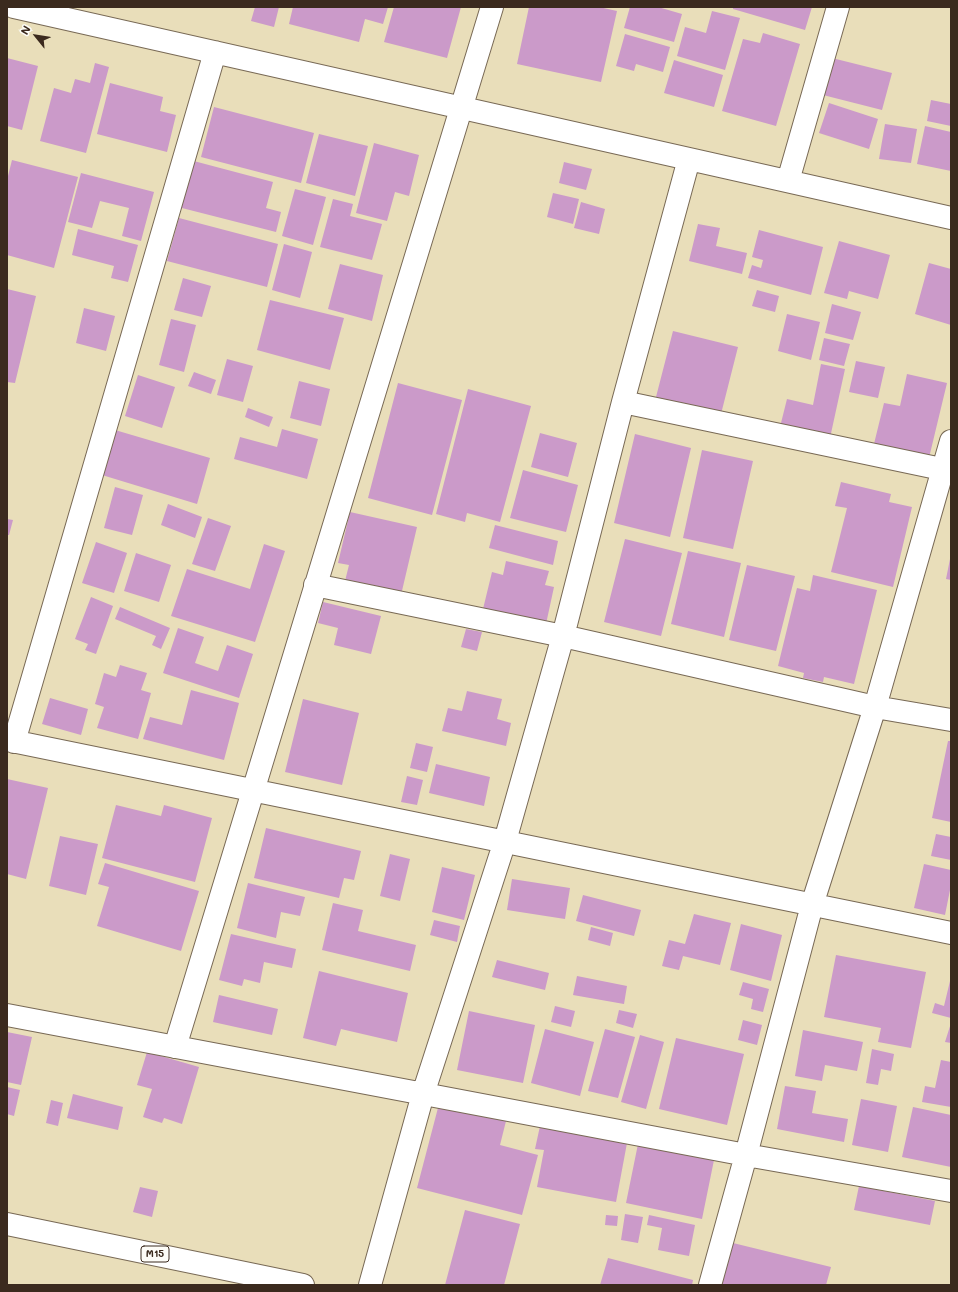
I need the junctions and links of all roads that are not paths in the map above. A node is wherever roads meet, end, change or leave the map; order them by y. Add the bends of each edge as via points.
1 (14, 7) edge
2 (492, 7) edge
3 (838, 7) edge
4 (215, 52) junction
5 (461, 108) junction
6 (689, 159) junction
7 (788, 181) junction
8 (951, 218) edge
9 (623, 402) junction
10 (951, 440) edge
11 (947, 470) edge
12 (315, 585) junction
13 (563, 636) junction
14 (875, 707) junction
15 (951, 720) edge
16 (11, 741) edge
17 (253, 790) junction
18 (505, 842) junction
19 (812, 905) junction
20 (951, 933) edge
21 (7, 1015) edge
22 (175, 1047) junction
23 (423, 1094) junction
24 (746, 1155) junction
25 (951, 1191) edge
26 (7, 1224) edge
27 (303, 1285) edge
28 (370, 1285) edge
29 (710, 1285) edge

1 - 4 main road
2 - 5 main road
3 - 7 main road
4 - 5 main road
4 - 16 main road
5 - 6 main road
5 - 12 main road
6 - 7 main road
6 - 9 main road
7 - 8 main road
9 - 11 main road
9 - 13 main road
10 - 11 main road
11 - 14 main road
12 - 13 main road
12 - 17 main road
13 - 14 main road
13 - 18 main road
14 - 15 main road
14 - 19 main road
16 - 17 main road
17 - 18 main road
17 - 22 main road
18 - 19 main road
18 - 23 main road
19 - 20 main road
19 - 24 main road
21 - 22 main road
22 - 23 main road
23 - 24 main road
23 - 28 main road
24 - 25 main road
24 - 29 main road
26 - 27 main road, M15

